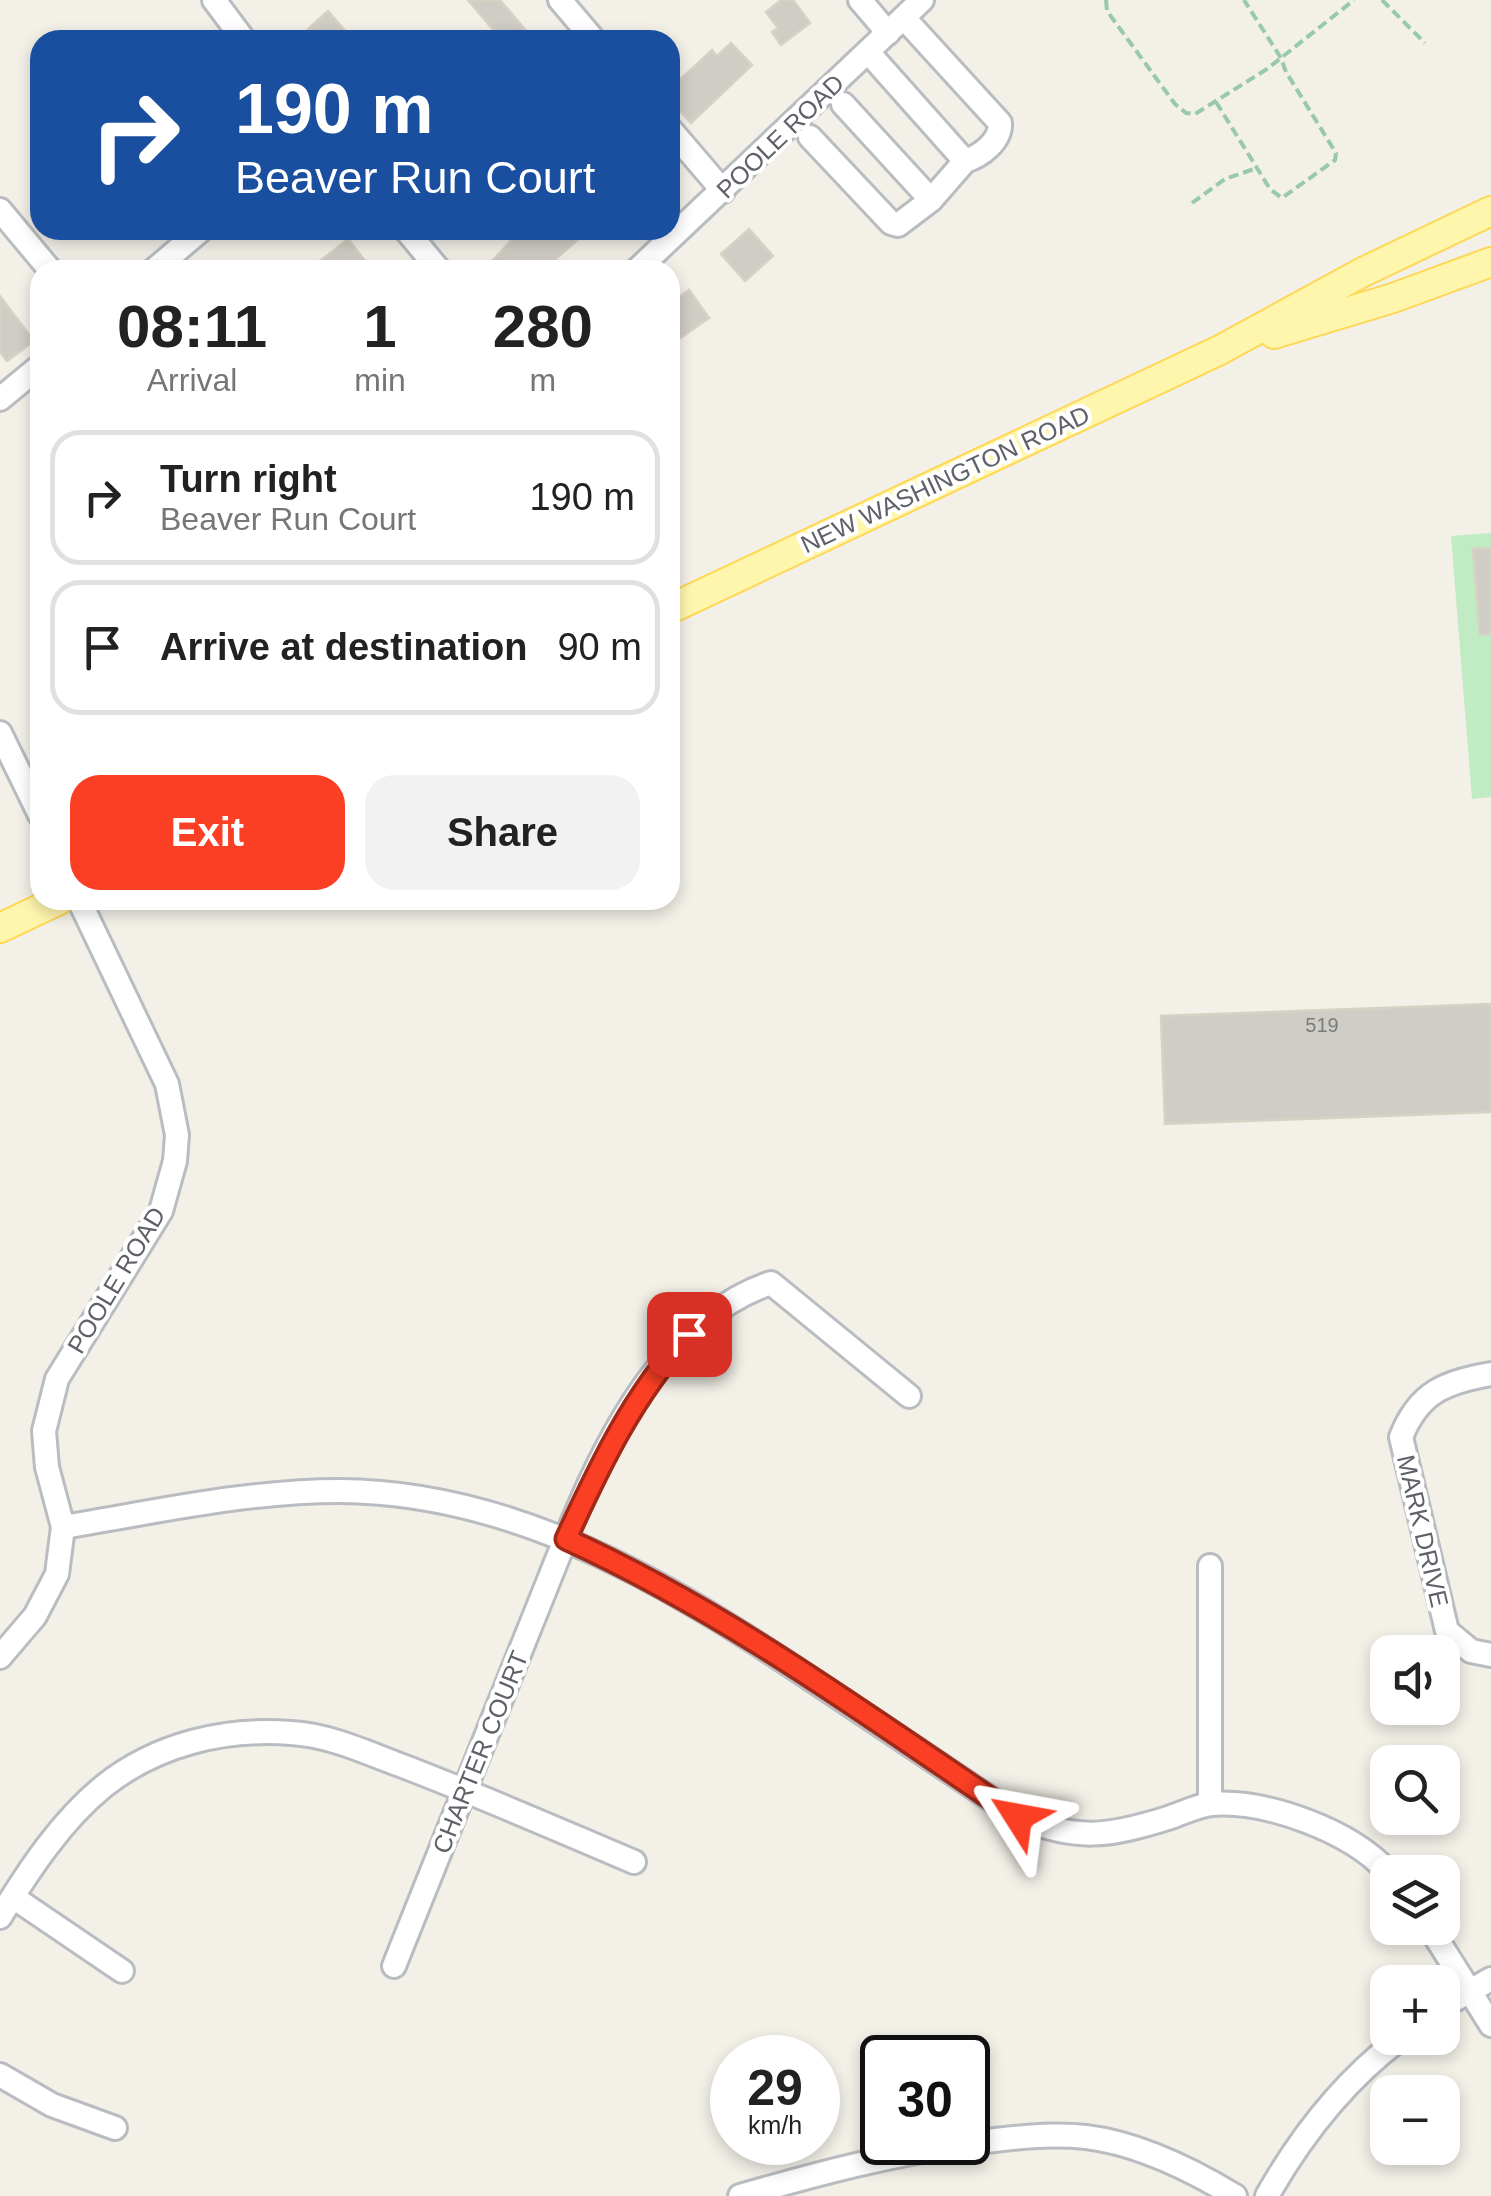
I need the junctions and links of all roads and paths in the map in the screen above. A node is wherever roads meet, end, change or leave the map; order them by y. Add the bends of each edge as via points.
1 (214, 0) edge
2 (560, 0) edge
3 (860, 0) edge
4 (922, 0) edge
5 (1106, 0) edge
6 (1244, 0) edge
7 (1354, 0) edge
8 (1382, 0) edge
9 (896, 26) junction
10 (236, 30) edge
11 (586, 30) edge
12 (1425, 43) dead end
13 (868, 52) junction
14 (1282, 58) junction
15 (1216, 102) junction
16 (842, 104) dead end
17 (810, 136) dead end
18 (680, 141) edge
19 (965, 161) junction
20 (1257, 168) junction
21 (723, 191) junction
22 (931, 200) junction
23 (1192, 203) dead end
24 (0, 210) edge
25 (1491, 210) edge
26 (680, 230) edge
27 (189, 240) edge
28 (414, 240) edge
29 (670, 240) edge
30 (42, 260) edge
31 (166, 260) edge
32 (432, 260) edge
33 (648, 260) edge
34 (1491, 262) edge
35 (1220, 350) junction
36 (30, 374) edge
37 (0, 399) edge
38 (680, 604) edge
39 (0, 733) edge
40 (30, 795) edge
41 (37, 910) edge
42 (84, 910) edge
43 (0, 928) edge
44 (1491, 1374) edge
45 (909, 1396) dead end
46 (63, 1527) junction
47 (566, 1539) junction
48 (1210, 1566) dead end
49 (1491, 1656) edge
50 (0, 1657) edge
51 (464, 1790) junction
52 (1210, 1804) junction
53 (1370, 1858) edge
54 (634, 1862) dead end
55 (6, 1907) edge
56 (1440, 1945) edge
57 (394, 1966) dead end
58 (122, 1971) dead end
59 (1491, 1979) edge
60 (1468, 1991) junction
61 (1460, 1996) edge
62 (1491, 2025) edge
63 (1378, 2055) edge
64 (0, 2075) edge
65 (115, 2128) dead end
66 (740, 2196) edge
67 (1235, 2196) edge
68 (1268, 2196) edge

1 - 10 street
2 - 11 street
3 - 9 street
4 - 9 street, POOLE ROAD
5 - 15 path via 1107,11 1175,104 1196,114
6 - 14 path
7 - 14 path
8 - 12 path
9 - 13 street, POOLE ROAD
9 - 19 street via 1000,123 992,144
13 - 19 street
13 - 21 street, POOLE ROAD
14 - 15 path
14 - 20 path via 1335,160 1282,198
15 - 20 path
16 - 22 street
17 - 22 street via 891,224
18 - 21 street
19 - 22 street
20 - 23 path via 1225,179
21 - 26 street, POOLE ROAD
24 - 30 street
25 - 35 main road, NEW WASHINGTON ROAD
27 - 31 street
28 - 32 street
29 - 33 street, POOLE ROAD
34 - 35 main road, NEW WASHINGTON ROAD
35 - 38 main road, NEW WASHINGTON ROAD
36 - 37 street
39 - 40 street
41 - 43 main road
42 - 46 street, POOLE ROAD via 160,1067 177,1135 161,1211 51,1398 45,1448
44 - 49 street, MARK DRIVE via 1428,1395 1401,1436 1447,1631 1471,1651
45 - 47 street, CHARTER COURT via 771,1283 744,1292 663,1362 627,1414
46 - 47 street via 231,1499 342,1491 434,1500
46 - 50 street, POOLE ROAD via 57,1574 36,1616
47 - 51 street, CHARTER COURT
47 - 52 street via 693,1604 1018,1817 1047,1829 1071,1835 1123,1830
48 - 52 street
51 - 54 street
51 - 55 street via 314,1736 204,1738 161,1752 104,1787 53,1839
51 - 57 street, CHARTER COURT
52 - 53 street via 1311,1821
55 - 58 street
56 - 60 street
59 - 60 street
60 - 61 street
60 - 62 street
63 - 68 street via 1333,2102
64 - 65 street via 52,2105
66 - 67 street via 876,2159 1036,2136 1120,2145

